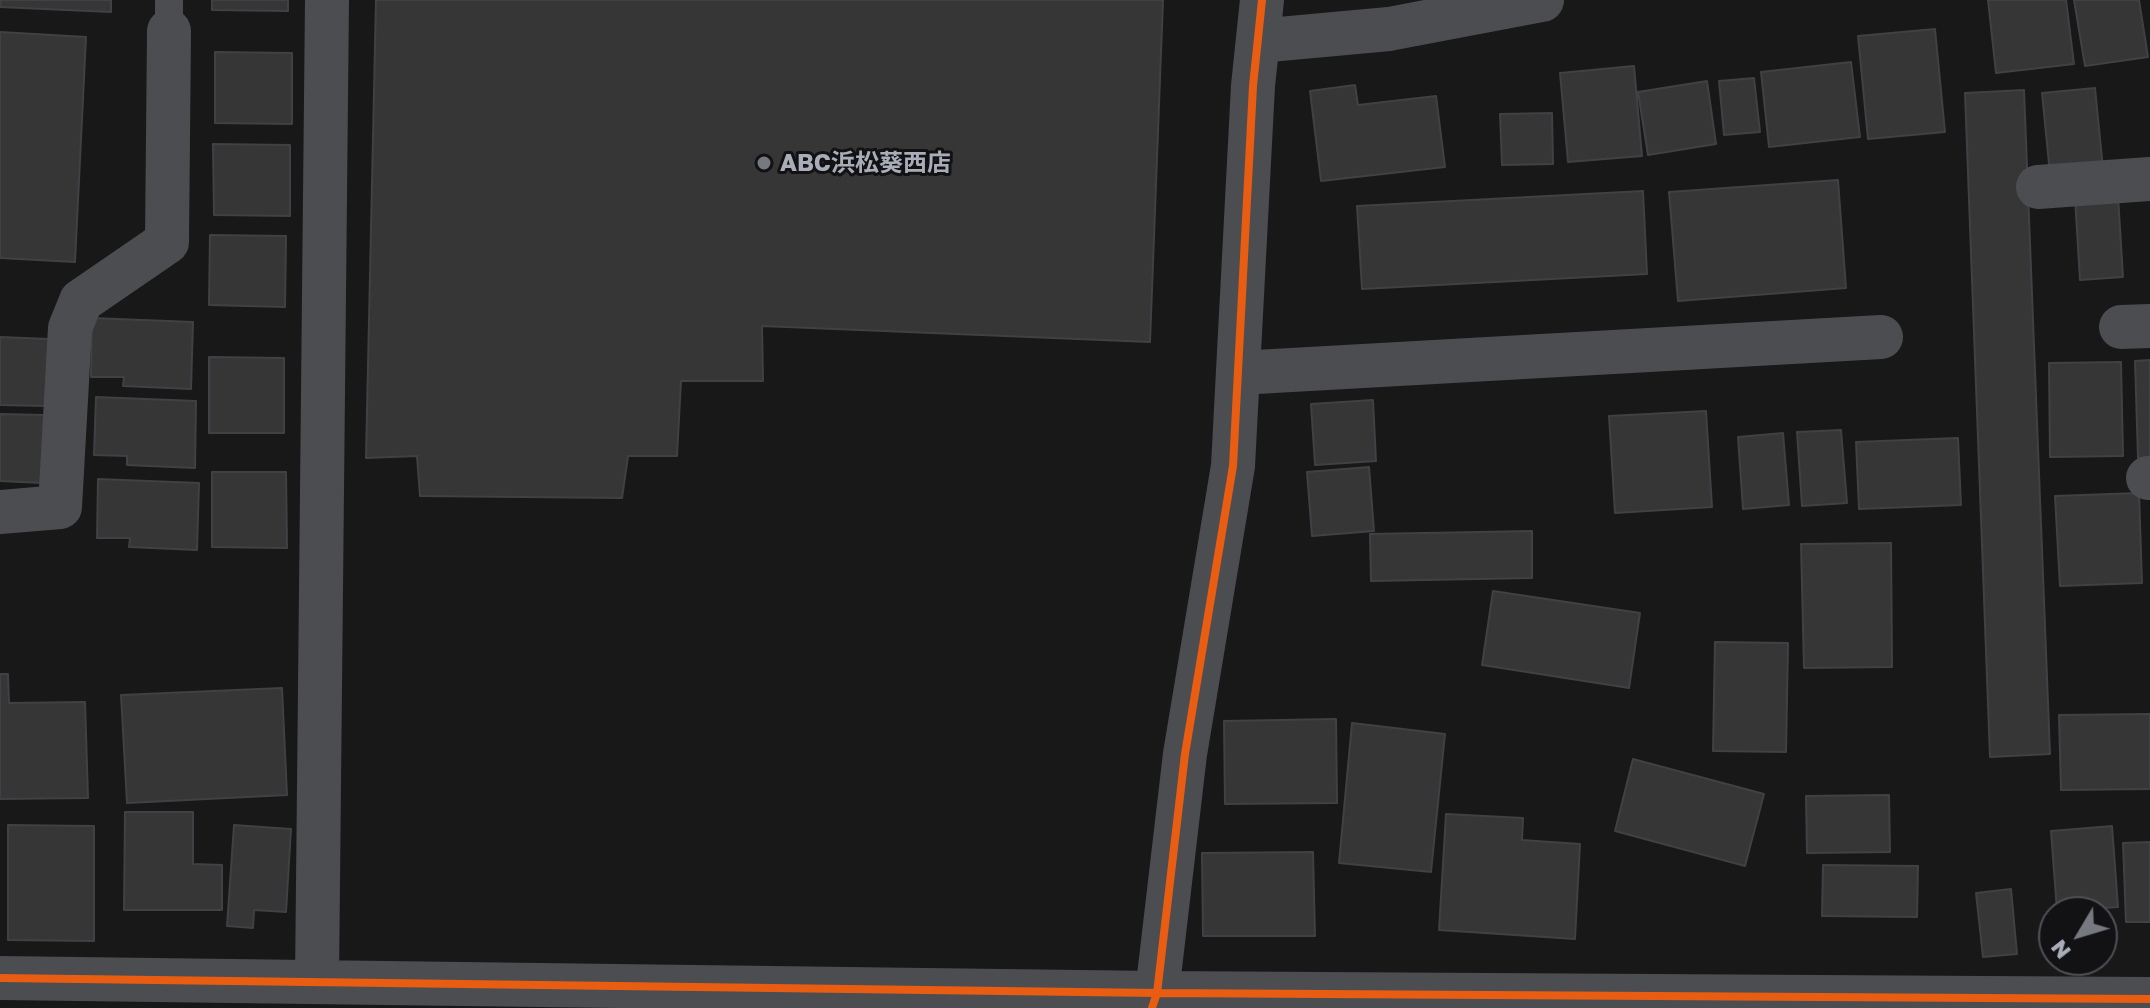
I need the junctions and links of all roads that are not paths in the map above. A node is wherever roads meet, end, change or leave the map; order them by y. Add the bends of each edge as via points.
1 (327, 0) edge
2 (1542, 0) edge
3 (169, 16) edge
4 (1260, 20) edge
5 (2150, 179) edge
6 (2038, 187) dead end
7 (1881, 337) dead end
8 (1238, 373) junction
9 (0, 512) edge
10 (0, 978) edge
11 (317, 981) junction
12 (430, 995) edge
13 (2150, 999) edge
14 (1154, 1000) edge
15 (1291, 1000) edge
16 (1520, 1001) edge
17 (1931, 1002) edge

1 - 11 street
2 - 4 street via 1389,29
3 - 9 street via 167,242 81,301 70,328 60,507
4 - 8 street
5 - 6 street
7 - 8 street
8 - 14 street via 1233,466 1185,754
10 - 11 street
11 - 12 street
12 - 14 street
13 - 17 street
14 - 15 street
15 - 16 street
16 - 17 street

